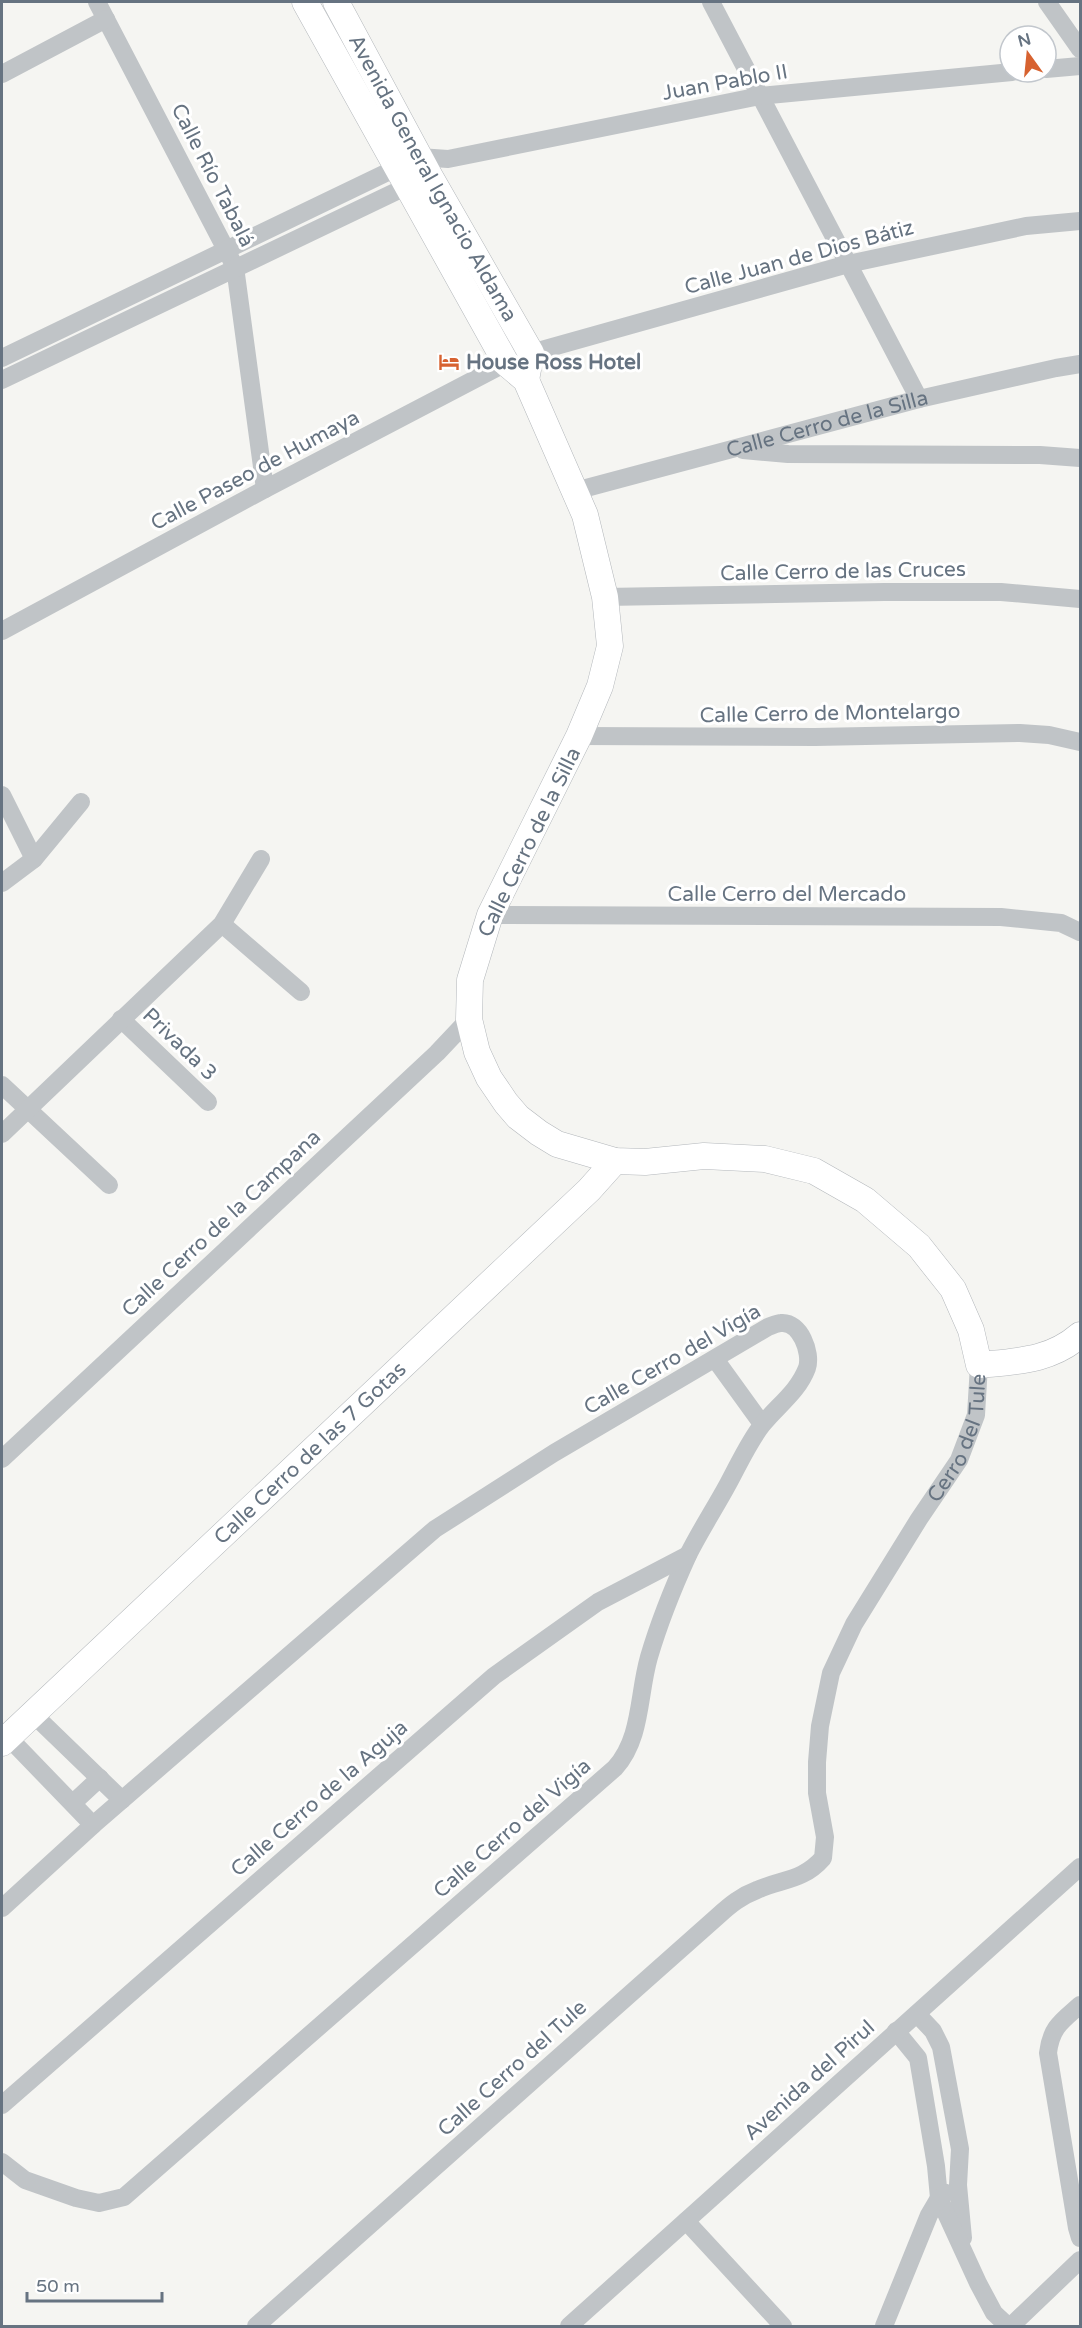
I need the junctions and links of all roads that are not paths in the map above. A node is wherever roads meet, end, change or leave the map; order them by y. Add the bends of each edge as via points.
1 (97, 2) edge
2 (305, 2) edge
3 (336, 2) edge
4 (711, 2) edge
5 (1047, 2) edge
6 (106, 19) junction
7 (1080, 49) edge
8 (1080, 66) edge
9 (1058, 68) edge
10 (998, 73) edge
11 (2, 74) edge
12 (760, 96) junction
13 (413, 171) junction
14 (1080, 221) edge
15 (226, 248) junction
16 (848, 264) junction
17 (235, 267) junction
18 (531, 353) junction
19 (2, 358) edge
20 (506, 363) junction
21 (1080, 364) edge
22 (2, 380) edge
23 (526, 380) junction
24 (919, 399) junction
25 (729, 450) junction
26 (1080, 458) edge
27 (265, 489) junction
28 (575, 491) junction
29 (605, 597) junction
30 (1080, 598) edge
31 (2, 631) edge
32 (579, 736) junction
33 (1080, 742) edge
34 (2, 795) edge
35 (81, 802) dead end
36 (34, 859) junction
37 (261, 859) dead end
38 (2, 883) edge
39 (490, 915) junction
40 (222, 924) junction
41 (1080, 932) edge
42 (301, 992) dead end
43 (469, 1018) junction
44 (121, 1019) junction
45 (2, 1085) edge
46 (208, 1102) dead end
47 (28, 1110) junction
48 (2, 1134) edge
49 (615, 1161) junction
50 (108, 1185) dead end
51 (1080, 1335) edge
52 (715, 1359) junction
53 (980, 1365) junction
54 (762, 1424) junction
55 (2, 1459) edge
56 (688, 1555) junction
57 (33, 1714) junction
58 (5, 1740) edge
59 (100, 1778) junction
60 (122, 1800) junction
61 (73, 1803) junction
62 (93, 1825) junction
63 (1080, 1867) edge
64 (813, 1869) joint
65 (2, 1908) edge
66 (1080, 2005) edge
67 (917, 2014) junction
68 (897, 2031) junction
69 (2, 2105) edge
70 (2, 2162) edge
71 (958, 2185) junction
72 (939, 2198) junction
73 (686, 2221) junction
74 (1080, 2238) edge
75 (964, 2252) junction
76 (1080, 2260) edge
77 (774, 2324) edge
78 (256, 2326) edge
79 (569, 2326) edge
80 (884, 2326) edge
81 (1009, 2326) edge

1 - 6 street, Calle Río Tabalá
2 - 13 street, Avenida General Ignacio Aldama
3 - 13 street, Avenida General Ignacio Aldama
4 - 12 street
5 - 7 street
6 - 11 street
6 - 15 street, Calle Río Tabalá
8 - 9 street
10 - 12 street, Juan Pablo II
12 - 13 street, Juan Pablo II via 448,159
12 - 16 street
13 - 15 street
13 - 17 street
13 - 18 street, Avenida General Ignacio Aldama
13 - 20 street, Avenida General Ignacio Aldama
14 - 16 street, Calle Juan de Dios Bátiz via 1026,226
15 - 17 street, Calle Río Tabalá
15 - 19 street
16 - 18 street, Calle Juan de Dios Bátiz
16 - 24 street
17 - 22 street
17 - 27 street, Calle Río Tabalá
18 - 20 street, Calle Paseo de Humaya
18 - 23 street
20 - 23 street, Avenida General Ignacio Aldama
20 - 27 street, Calle Paseo de Humaya
21 - 24 street, Calle Cerro de la Silla
23 - 28 street, Calle Cerro de la Silla
24 - 25 street, Calle Cerro de la Silla
25 - 26 street
25 - 28 street, Calle Cerro de la Silla
27 - 31 street, Calle Paseo de Humaya
28 - 29 street, Calle Cerro de la Silla via 585,515
29 - 30 street, Calle Cerro de las Cruces via 1001,592
29 - 32 street, Calle Cerro de la Silla via 610,646 600,686
32 - 33 street, Calle Cerro de Montelargo via 1020,733
32 - 39 street, Calle Cerro de la Silla
34 - 36 street
35 - 36 street
36 - 38 street
37 - 40 street
39 - 41 street, Calle Cerro del Mercado via 1001,917 1061,923
39 - 43 street, Calle Cerro de la Silla via 470,980
40 - 42 street
40 - 44 street
43 - 49 street, Calle Cerro de la Silla via 477,1052 489,1078 518,1118 557,1144
43 - 55 street, Calle Cerro de la Campana via 437,1053
44 - 46 street, Privada 3
44 - 47 street
45 - 47 street
47 - 48 street
47 - 50 street
49 - 53 street, Cerro del Tule via 704,1156 765,1159 814,1171 865,1200 919,1246 953,1289 971,1330
49 - 57 street, Calle Cerro de las 7 Gotas via 589,1190
51 - 53 street via 1070,1344 1036,1359
52 - 54 street
52 - 54 street, Calle Cerro del Vigía via 768,1327 782,1323 792,1326 803,1338 807,1367 783,1405
52 - 60 street, Calle Cerro del Vigía via 435,1529
53 - 64 street, Cerro del Tule via 976,1415 959,1460 854,1624 831,1673 817,1762 825,1849
54 - 56 street, Calle Cerro del Vigía
56 - 69 street, Calle Cerro de la Aguja via 598,1602 494,1676
56 - 70 street, Calle Cerro del Vigía via 648,1658 632,1744 615,1768 124,2197 99,2203 76,2198 25,2180
57 - 58 street, Calle Cerro de las 7 Gotas
57 - 59 street
58 - 61 street
59 - 60 street
59 - 61 street
60 - 62 street, Calle Cerro del Vigía
61 - 62 street
62 - 65 street, Calle Cerro del Vigía
63 - 67 street, Avenida del Pirul
64 - 78 street, Calle Cerro del Tule via 740,1898 717,1916
66 - 74 street via 1054,2028 1048,2053
67 - 68 street, Avenida del Pirul
67 - 71 street via 941,2047 960,2149
68 - 72 street via 918,2058
68 - 73 street, Avenida del Pirul
71 - 72 street
71 - 75 street
72 - 75 street
72 - 80 street
73 - 77 street
73 - 79 street, Avenida del Pirul
75 - 81 street via 994,2313
76 - 81 street

